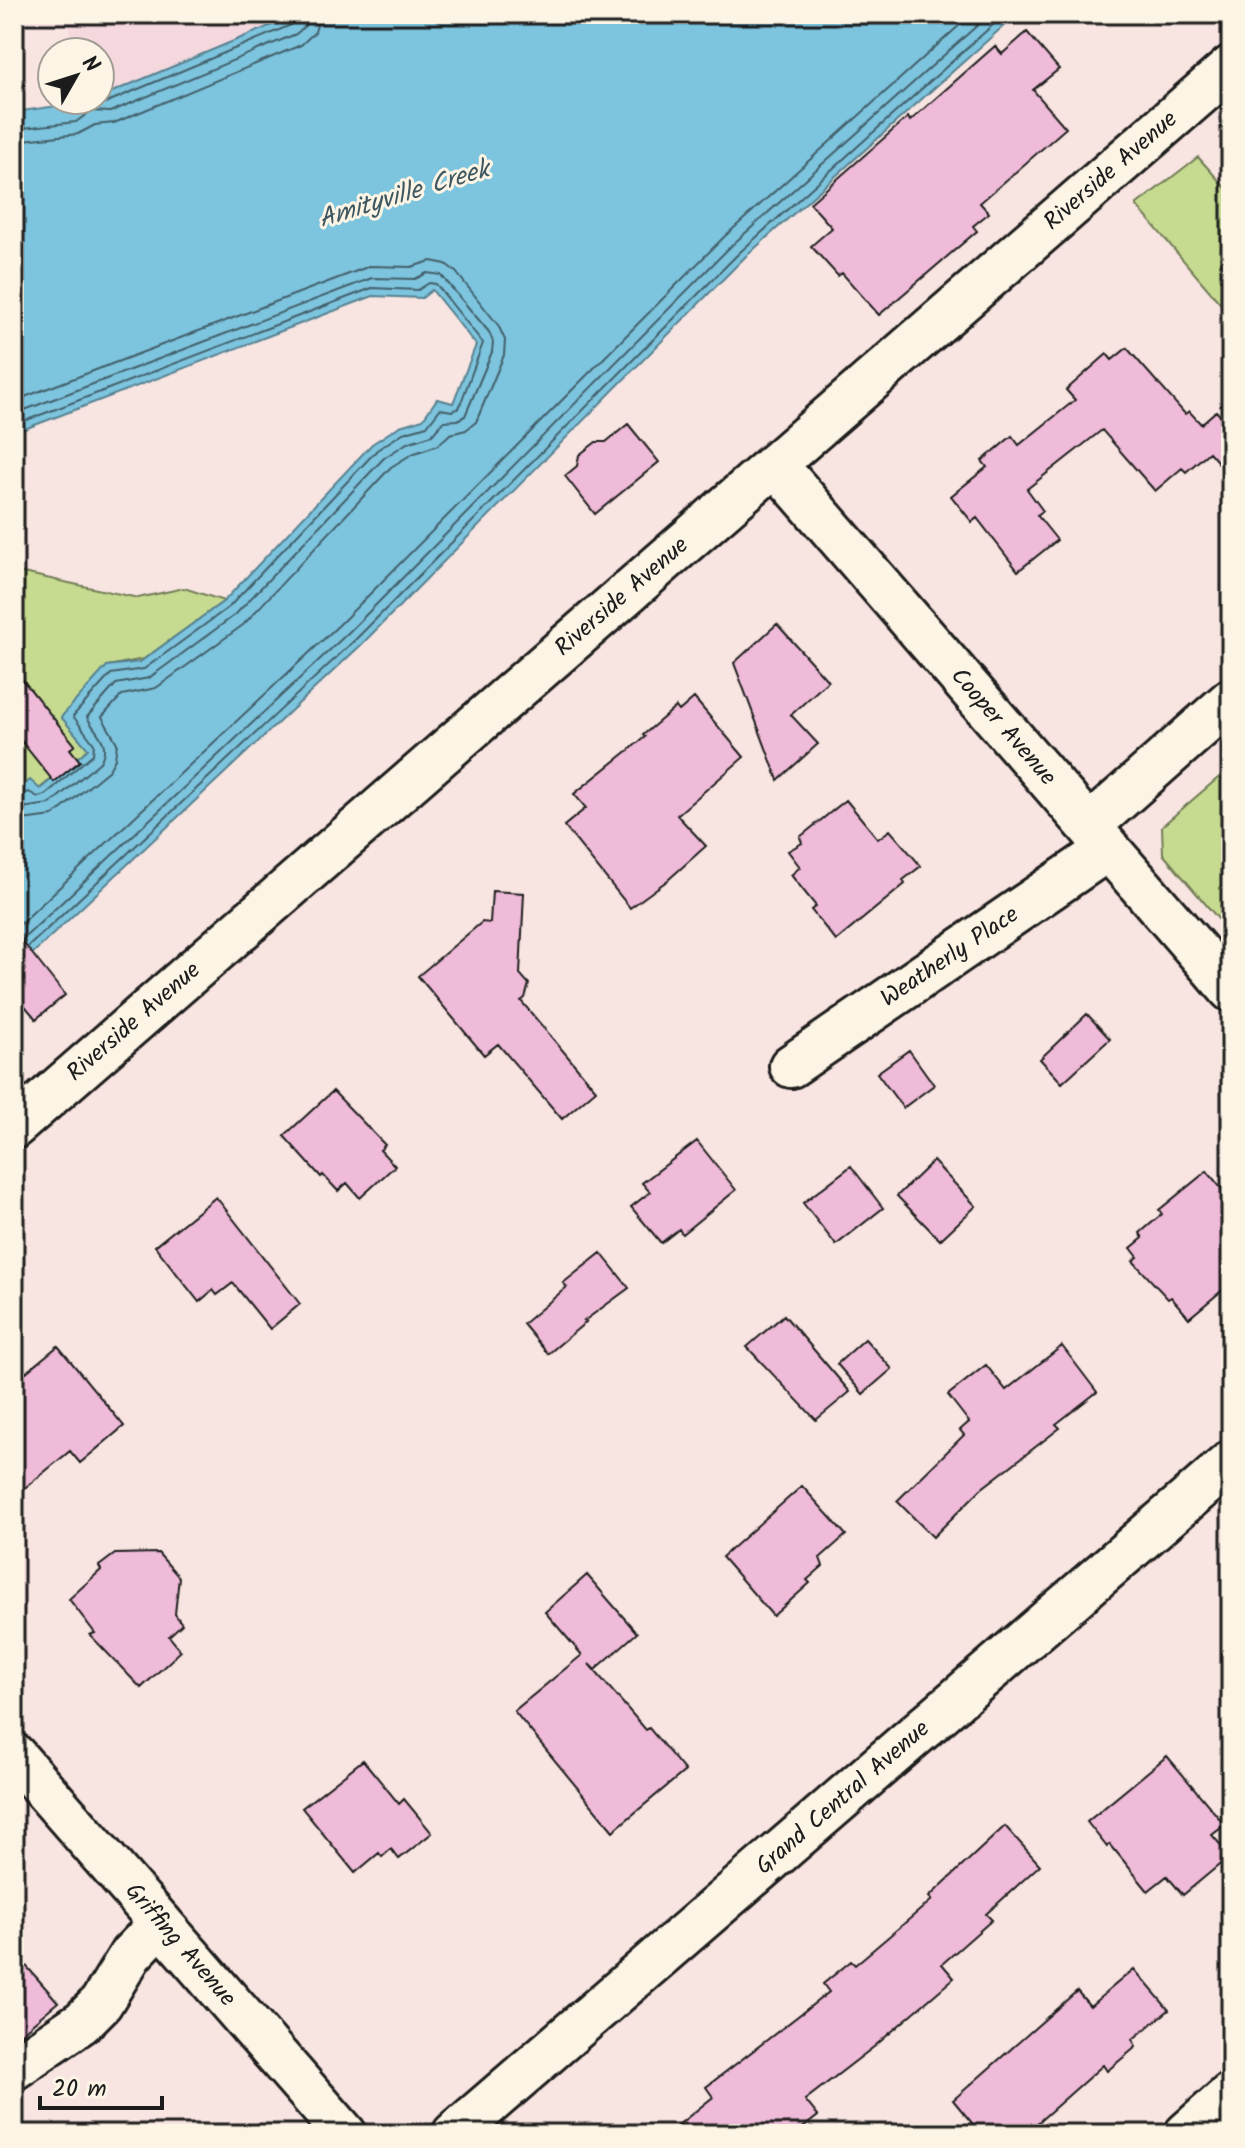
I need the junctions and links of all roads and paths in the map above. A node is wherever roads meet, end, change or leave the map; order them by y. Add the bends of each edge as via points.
1 (1231, 67) edge
2 (775, 464) junction
3 (1231, 700) edge
4 (1099, 837) junction
5 (1231, 990) edge
6 (791, 1066) dead end
7 (14, 1127) edge
8 (1231, 1462) edge
9 (14, 1755) edge
10 (161, 1923) junction
11 (14, 2068) edge
12 (1231, 2094) edge
13 (345, 2134) edge
14 (454, 2134) edge
15 (1186, 2134) edge

1 - 2 street, Riverside Avenue
2 - 4 street, Cooper Avenue
2 - 7 street, Riverside Avenue
3 - 4 street, Weatherly Place
4 - 5 street, Cooper Avenue
4 - 6 street, Weatherly Place
8 - 14 street, Grand Central Avenue
9 - 10 street, Griffing Avenue
10 - 11 street via 131,1954 101,2003 82,2022
10 - 13 street, Griffing Avenue
12 - 15 street

